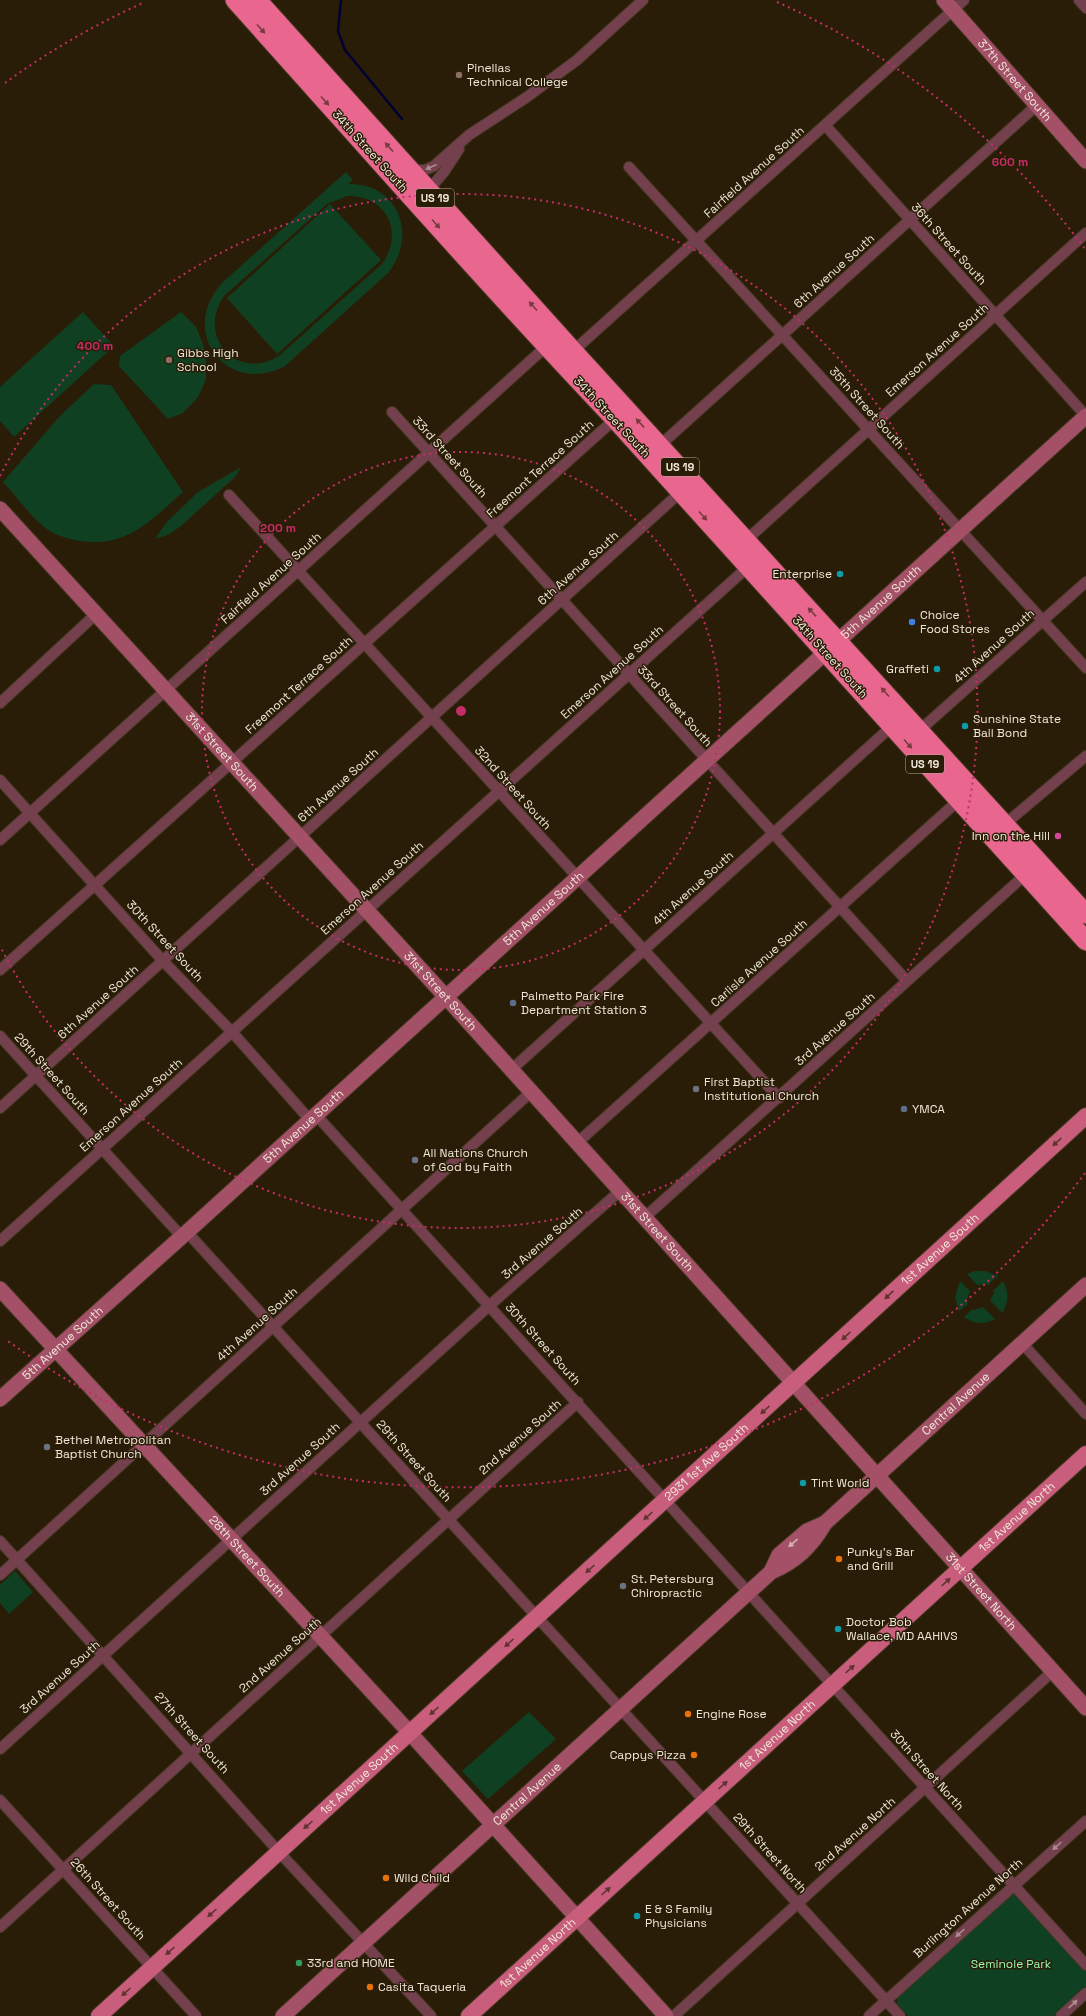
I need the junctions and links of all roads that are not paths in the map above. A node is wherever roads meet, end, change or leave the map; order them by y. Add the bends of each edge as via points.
1 (234, 0) edge
2 (257, 0) edge
3 (643, 0) edge
4 (1079, 0) edge
5 (953, 3) edge
6 (1086, 8) edge
7 (1037, 105) junction
8 (825, 125) junction
9 (469, 135) junction
10 (1086, 161) edge
11 (630, 167) dead end
12 (409, 170) junction
13 (391, 175) junction
14 (428, 191) junction
15 (910, 220) junction
16 (1086, 234) edge
17 (697, 240) junction
18 (995, 315) junction
19 (783, 335) junction
20 (552, 340) junction
21 (567, 357) junction
22 (392, 412) dead end
23 (1086, 416) edge
24 (615, 419) junction
25 (869, 429) junction
26 (654, 451) junction
27 (429, 453) junction
28 (687, 487) junction
29 (229, 495) dead end
30 (0, 509) edge
31 (495, 526) junction
32 (961, 530) junction
33 (740, 545) junction
34 (754, 561) junction
35 (298, 571) junction
36 (1086, 582) edge
37 (562, 600) junction
38 (95, 615) junction
39 (1043, 620) junction
40 (364, 643) junction
41 (832, 647) junction
42 (1086, 668) edge
43 (629, 674) junction
44 (165, 691) junction
45 (0, 703) edge
46 (432, 717) junction
47 (892, 726) junction
48 (920, 730) junction
49 (1086, 756) edge
50 (707, 760) junction
51 (231, 763) junction
52 (0, 780) edge
53 (945, 785) junction
54 (499, 791) junction
55 (959, 800) junction
56 (30, 813) junction
57 (1005, 824) junction
58 (774, 833) junction
59 (299, 837) junction
60 (0, 840) edge
61 (1026, 874) junction
62 (578, 878) junction
63 (95, 885) junction
64 (841, 907) junction
65 (366, 911) junction
66 (1086, 913) edge
67 (1086, 941) edge
68 (644, 950) junction
69 (163, 960) junction
70 (0, 970) edge
71 (907, 981) junction
72 (446, 997) junction
73 (711, 1024) junction
74 (232, 1032) junction
75 (0, 1036) edge
76 (511, 1070) junction
77 (36, 1075) junction
78 (531, 1092) junction
79 (778, 1098) junction
80 (0, 1108) edge
81 (1086, 1116) edge
82 (313, 1117) junction
83 (577, 1143) junction
84 (102, 1149) junction
85 (620, 1191) junction
86 (402, 1210) junction
87 (644, 1218) junction
88 (184, 1234) junction
89 (0, 1241) edge
90 (1086, 1285) edge
91 (0, 1289) edge
92 (490, 1305) junction
93 (273, 1326) junction
94 (1022, 1342) junction
95 (55, 1348) junction
96 (794, 1384) junction
97 (0, 1399) edge
98 (578, 1402) junction
99 (1086, 1414) edge
100 (361, 1422) junction
101 (143, 1444) junction
102 (1086, 1454) edge
103 (876, 1476) junction
104 (665, 1500) junction
105 (449, 1520) junction
106 (230, 1539) junction
107 (0, 1541) edge
108 (619, 1542) joint
109 (17, 1560) junction
110 (960, 1569) junction
111 (0, 1575) edge
112 (749, 1592) junction
113 (538, 1617) junction
114 (320, 1637) junction
115 (104, 1655) junction
116 (1053, 1671) junction
117 (833, 1684) junction
118 (622, 1708) junction
119 (1086, 1708) edge
120 (410, 1733) junction
121 (0, 1749) edge
122 (192, 1752) junction
123 (926, 1787) junction
124 (0, 1800) edge
125 (706, 1801) junction
126 (1086, 1821) edge
127 (493, 1825) junction
128 (280, 1852) junction
129 (63, 1869) junction
130 (1014, 1884) junction
131 (798, 1903) junction
132 (577, 1918) junction
133 (0, 1927) edge
134 (363, 1943) junction
135 (1086, 1965) edge
136 (152, 1968) junction
137 (1086, 1993) edge
138 (886, 2001) junction
139 (99, 2016) edge
140 (196, 2016) edge
141 (283, 2016) edge
142 (431, 2016) edge
143 (469, 2016) edge
144 (666, 2016) edge
145 (674, 2016) edge
146 (869, 2016) edge
147 (900, 2016) edge
148 (1060, 2016) edge

1 -> 13 highway, 34th Street South / US 19
12 -> 2 highway, 34th Street South / US 19
3 - 9 street via 577,60
4 - 6 street
5 - 7 street, 37th Street South
5 - 8 street, Fairfield Avenue South
7 - 10 street, 37th Street South
7 - 15 street, 6th Avenue South
8 - 15 street, 36th Street South
8 - 17 street, Fairfield Avenue South
9 -> 12 street via 434,166 424,170
9 - 14 street
11 - 17 street, 35th Street South
12 - 14 highway, 34th Street South / US 19
13 - 14 highway
13 -> 20 highway, 34th Street South / US 19
20 -> 14 highway, 34th Street South / US 19
15 - 18 street, 36th Street South
15 - 19 street, 6th Avenue South
16 - 18 street, Emerson Avenue South
17 - 19 street, 35th Street South
17 - 21 street, Fairfield Avenue South
18 - 23 street, 36th Street South
18 - 25 street, Emerson Avenue South
19 - 25 street, 35th Street South
19 - 26 street, 6th Avenue South
20 - 21 highway, 34th Street South / US 19
20 - 27 street, Fairfield Avenue South
21 - 24 highway, 34th Street South / US 19
26 -> 21 highway, 34th Street South / US 19
22 - 27 street, 33rd Street South
23 - 32 street, 5th Avenue South
24 - 26 highway, 34th Street South / US 19
24 - 31 street, Freemont Terrace South
25 - 32 street, 35th Street South
25 - 33 street, Emerson Avenue South
26 - 28 highway, 34th Street South / US 19
27 - 31 street, 33rd Street South
27 - 35 street, Fairfield Avenue South
28 - 33 highway, 34th Street South / US 19
28 - 37 street, 6th Avenue South
29 - 35 street, 32nd Street South
30 - 38 street, 31st Street South
31 - 37 street, 33rd Street South
31 - 40 street, Freemont Terrace South
32 - 39 street, 35th Street South
32 - 41 street, 5th Avenue South
33 - 34 highway, 34th Street South / US 19
34 - 41 highway, 34th Street South / US 19
34 - 43 street, Emerson Avenue South
35 - 40 street, 32nd Street South
35 - 44 street, Fairfield Avenue South
36 - 39 street, 4th Avenue South
37 - 43 street, 33rd Street South
37 - 46 street, 6th Avenue South
38 - 44 street, 31st Street South
38 - 45 street
39 - 42 street, 35th Street South
39 - 48 street, 4th Avenue South
40 - 46 street, 32nd Street South
40 - 51 street, Freemont Terrace South
41 - 47 highway, 34th Street South / US 19
48 -> 41 highway, 34th Street South / US 19
41 - 50 street, 5th Avenue South
43 - 50 street, 33rd Street South
43 - 54 street, Emerson Avenue South
44 - 51 street, 31st Street South
44 - 56 street, Fairfield Avenue South
46 - 54 street, 32nd Street South
46 - 59 street, 6th Avenue South
47 -> 53 highway, 34th Street South / US 19
47 - 58 street, 4th Avenue South
48 - 57 highway, 34th Street South / US 19
49 - 57 street
50 - 58 street, 33rd Street South
50 - 62 street, 5th Avenue South
51 - 59 street, 31st Street South
51 - 63 street, Freemont Terrace South
52 - 56 street, 30th Street South
53 - 55 highway, 34th Street South / US 19
53 - 57 highway via 957,788 988,822
54 - 62 street, 32nd Street South
54 - 65 street, Emerson Avenue South
55 - 61 highway, 34th Street South / US 19
55 - 64 street, Carlisle Avenue South
56 - 60 street, Fairfield Avenue South
56 - 63 street, 30th Street South
57 - 66 highway, 34th Street South / US 19
58 - 64 street, 33rd Street South
58 - 68 street, 4th Avenue South
59 - 65 street, 31st Street South
59 - 69 street, 6th Avenue South
61 - 66 highway via 1039,877 1074,916
61 - 67 highway, 34th Street South / US 19
61 - 71 street, 3rd Avenue South
62 - 68 street, 32nd Street South
62 - 72 street, 5th Avenue South
63 - 69 street, 30th Street South
63 - 70 street, Freemont Terrace South
64 - 71 street, 33rd Street South
64 - 73 street, Carlisle Avenue South
65 - 72 street, 31st Street South
65 - 74 street, Emerson Avenue South
68 - 73 street, 32nd Street South
68 - 76 street, 4th Avenue South
69 - 74 street, 30th Street South
69 - 77 street, 6th Avenue South
71 - 79 street, 3rd Avenue South
72 - 76 street, 31st Street South
72 - 82 street, 5th Avenue South
73 - 79 street, 32nd Street South
73 - 83 street, Carlisle Avenue South
74 - 82 street, 30th Street South
74 - 84 street, Emerson Avenue South
75 - 77 street, 29th Street South
76 - 78 street, 31st Street South
77 - 80 street, 6th Avenue South
77 - 84 street, 29th Street South
78 - 83 street, 31st Street South
78 - 86 street, 4th Avenue South
79 - 87 street, 3rd Avenue South
81 -> 96 main road, 1st Avenue South
82 - 86 street, 30th Street South
82 - 88 street, 5th Avenue South
83 - 85 street, 31st Street South
84 - 88 street, 29th Street South
84 - 89 street, Emerson Avenue South
85 - 87 street, 31st Street South
85 - 92 street, 3rd Avenue South
86 - 92 street, 30th Street South
86 - 93 street, 4th Avenue South
87 - 96 street, 31st Street South
88 - 93 street, 29th Street South
88 - 95 street, 5th Avenue South
90 - 94 street, Central Avenue
91 - 95 street, 28th Street South
92 - 98 street, 30th Street South
92 - 100 street, 3rd Avenue South
93 - 100 street, 29th Street South
93 - 101 street, 4th Avenue South
94 - 99 street
94 - 103 street, Central Avenue
95 - 97 street, 5th Avenue South
95 - 101 street, 28th Street South
96 - 103 street, 31st Street South
96 -> 104 main road, 2931 1st Ave South
98 - 104 street, 30th Street South
98 - 105 street, 2nd Avenue South
100 - 105 street, 29th Street South
100 - 106 street, 3rd Avenue South
101 - 106 street, 28th Street South
101 - 109 street, 4th Avenue South
102 - 110 main road, 1st Avenue North
103 - 110 street, 31st Street North
103 - 112 street, Central Avenue via 825,1523 815,1541 788,1564 771,1572
104 -> 108 main road, 2931 1st Ave South
104 - 112 street, 30th Street South
105 - 113 street, 29th Street South
105 - 114 street, 2nd Avenue South
106 - 114 street, 28th Street South
106 - 115 street, 3rd Avenue South
107 - 109 street, 27th Street South
108 -> 113 main road, 1st Avenue South
109 - 111 street, 4th Avenue South
109 - 115 street, 27th Street South
110 - 116 street, 31st Street North
117 -> 110 main road, 1st Avenue North
112 - 117 street, 30th Street North
112 - 118 street, Central Avenue
113 - 118 street, 29th Street South
113 -> 120 main road, 1st Avenue South
114 - 120 street, 28th Street South
114 - 122 street, 2nd Avenue South
115 - 121 street, 3rd Avenue South
115 - 122 street, 27th Street South
116 - 119 street, 31st Street North
116 - 123 street, 2nd Avenue North
117 - 123 street, 30th Street North
125 -> 117 main road, 1st Avenue North
118 - 125 street, 29th Street North
118 - 127 street, Central Avenue
120 - 127 street, 28th Street South
120 -> 128 main road, 1st Avenue South
122 - 128 street, 27th Street South
122 - 129 street, 2nd Avenue South
123 - 130 street, 30th Street North
123 - 131 street, 2nd Avenue North
124 - 129 street, 26th Street South
125 - 131 street, 29th Street North
132 -> 125 main road, 1st Avenue North
126 -> 130 street, Burlington Avenue North
127 - 132 street, 28th Street South
127 - 134 street, Central Avenue
128 - 134 street, 27th Street South
128 -> 136 main road, 1st Avenue South
129 - 133 street, 2nd Avenue South
129 - 136 street, 26th Street South
130 - 135 street, 30th Street North
130 -> 138 street, Burlington Avenue North
131 - 138 street, 29th Street North
131 - 145 street, 2nd Avenue North
132 - 143 main road, 1st Avenue North
132 - 144 street, 28th Street South
134 - 141 street, Central Avenue
134 - 142 street, 27th Street South
136 -> 139 main road, 1st Avenue South
136 - 140 street, 26th Street South
148 -> 137 street
138 - 146 street, Burlington Avenue North
138 - 147 street, 29th Street North

